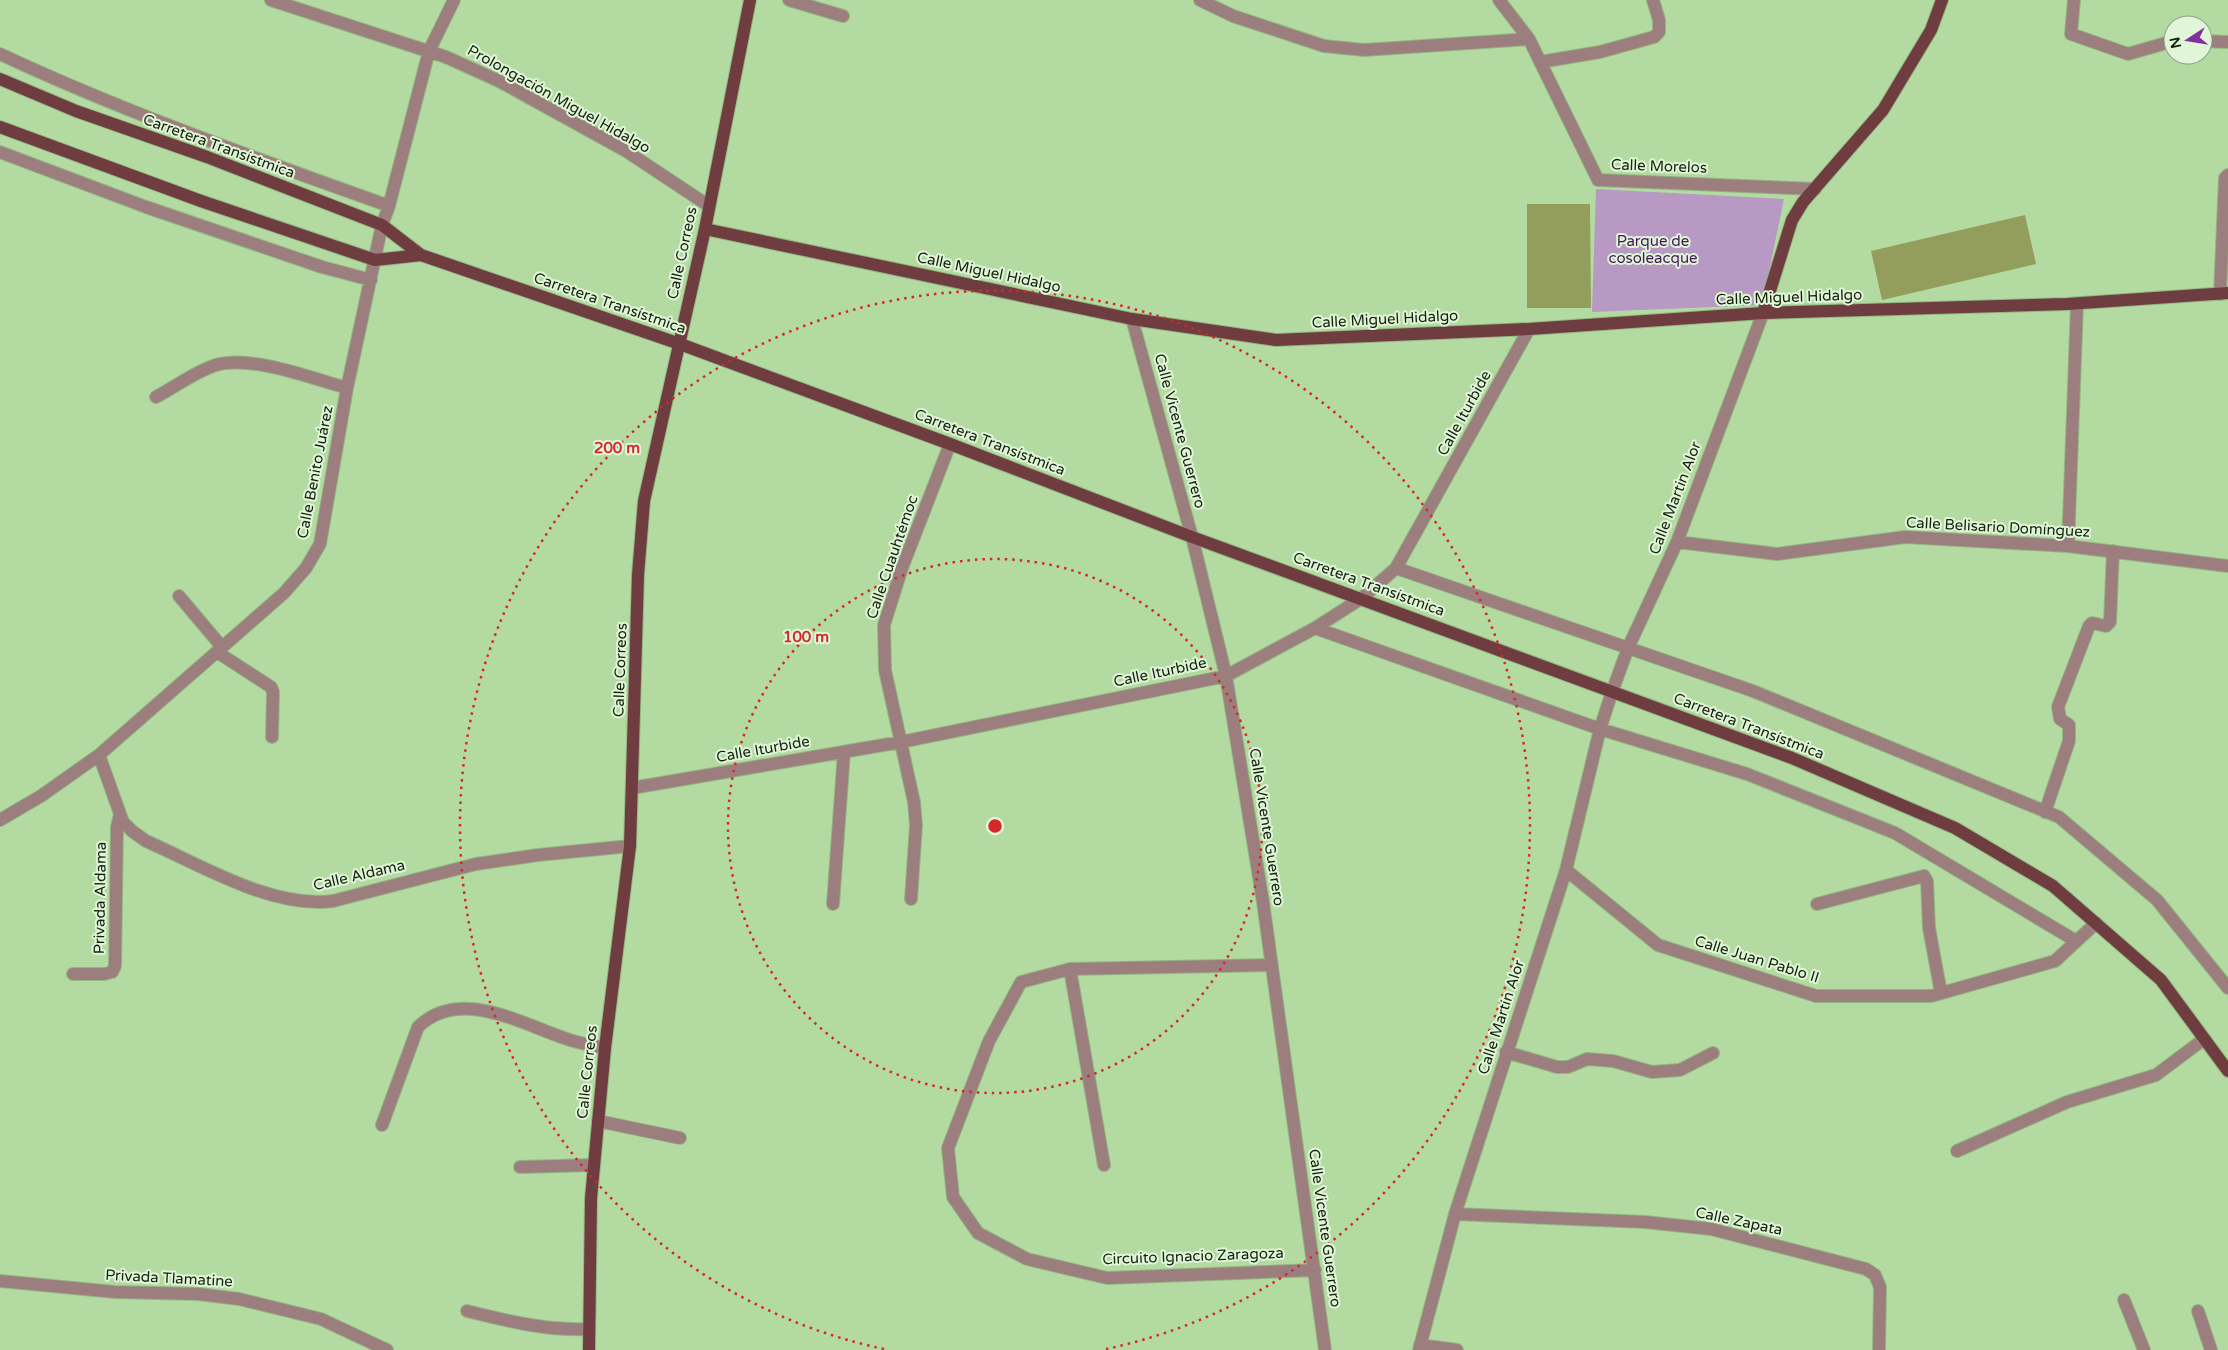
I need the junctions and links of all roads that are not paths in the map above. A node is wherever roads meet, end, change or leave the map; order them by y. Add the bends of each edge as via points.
1 (271, 0) edge
2 (454, 0) edge
3 (750, 0) edge
4 (789, 0) edge
5 (1200, 0) edge
6 (1499, 0) edge
7 (1653, 0) edge
8 (1942, 0) edge
9 (2074, 0) edge
10 (843, 16) dead end
11 (1529, 39) junction
12 (2213, 41) edge
13 (2228, 42) edge
14 (2163, 44) edge
15 (429, 51) junction
16 (0, 54) edge
17 (1540, 62) junction
18 (0, 79) edge
19 (0, 127) edge
20 (0, 152) edge
21 (2228, 174) edge
22 (1815, 189) junction
23 (390, 206) junction
24 (709, 206) junction
25 (382, 226) junction
26 (705, 229) junction
27 (421, 254) junction
28 (375, 260) junction
29 (371, 280) junction
30 (2224, 294) edge
31 (2077, 304) junction
32 (1763, 313) junction
33 (1132, 319) junction
34 (1530, 329) junction
35 (680, 344) junction
36 (347, 388) junction
37 (156, 398) dead end
38 (950, 444) junction
39 (1192, 537) junction
40 (1677, 542) junction
41 (2068, 546) junction
42 (2113, 551) junction
43 (2228, 566) edge
44 (1396, 568) junction
45 (179, 596) dead end
46 (1362, 598) junction
47 (1316, 628) junction
48 (1628, 648) junction
49 (219, 649) junction
50 (1226, 676) junction
51 (1612, 692) junction
52 (1600, 729) junction
53 (272, 738) dead end
54 (901, 742) junction
55 (844, 752) junction
56 (99, 755) junction
57 (632, 788) junction
58 (2046, 812) junction
59 (120, 814) junction
60 (0, 820) edge
61 (630, 846) junction
62 (1566, 870) junction
63 (911, 899) dead end
64 (833, 904) dead end
65 (1817, 904) dead end
66 (2096, 923) junction
67 (2076, 942) junction
68 (1272, 965) junction
69 (1070, 970) junction
70 (73, 974) dead end
71 (2228, 988) edge
72 (1941, 993) junction
73 (2204, 1039) junction
74 (605, 1048) junction
75 (1506, 1052) junction
76 (1713, 1053) dead end
77 (2228, 1071) edge
78 (598, 1121) junction
79 (382, 1125) dead end
80 (680, 1138) dead end
81 (1957, 1151) dead end
82 (1104, 1164) dead end
83 (594, 1165) junction
84 (520, 1167) dead end
85 (1455, 1214) junction
86 (1315, 1270) junction
87 (0, 1281) edge
88 (2124, 1300) dead end
89 (467, 1311) dead end
90 (2198, 1311) dead end
91 (589, 1329) junction
92 (1419, 1348) edge
93 (387, 1350) edge
94 (589, 1350) edge
95 (1325, 1350) edge
96 (1457, 1350) edge
97 (1879, 1350) edge
98 (2144, 1350) edge
99 (2211, 1350) edge

1 - 15 street, Prolongación Miguel Hidalgo
2 - 15 street, Calle Benito Juárez
3 - 24 main road, Calle Correos
4 - 10 street
5 - 11 street via 1233,16 1324,46 1364,50
6 - 11 street, Calle Morelos
7 - 17 street via 1659,20 1659,32 1654,37 1600,52
8 - 22 main road via 1932,30 1883,110
9 - 14 street via 2071,34 2128,54
11 - 17 street, Calle Morelos
12 - 13 street
15 - 23 street, Calle Benito Juárez
15 - 24 street, Prolongación Miguel Hidalgo via 499,81 556,112 626,152
16 - 23 street via 68,86 197,137
17 - 22 street, Calle Morelos via 1598,180
18 - 25 main road, Carretera Transístmica via 76,111 207,157
19 - 28 main road, Carretera Transístmica
20 - 29 street via 146,207 322,267
21 - 30 street
22 - 32 main road via 1792,220
23 - 25 street, Calle Benito Juárez
24 - 26 main road, Calle Correos
25 - 27 main road, Carretera Transístmica
25 - 28 street, Calle Benito Juárez
26 - 33 main road, Calle Miguel Hidalgo
26 - 35 main road, Calle Correos
27 - 28 main road, Carretera Transístmica
27 - 35 main road, Carretera Transístmica
28 - 29 street, Calle Benito Juárez
29 - 36 street, Calle Benito Juárez
30 - 31 main road, Calle Miguel Hidalgo
31 - 32 main road, Calle Miguel Hidalgo
31 - 41 street
32 - 34 main road, Calle Miguel Hidalgo
32 - 40 street, Calle Martin Alor
33 - 34 main road, Calle Miguel Hidalgo via 1276,340
33 - 39 street, Calle Vicente Guerrero
34 - 44 street, Calle Iturbide
35 - 38 main road, Carretera Transístmica
35 - 57 main road, Calle Correos via 644,501 638,575
36 - 37 street via 258,364 230,362 215,366
36 - 49 street, Calle Benito Juárez via 320,544 306,568 284,593
38 - 39 main road, Carretera Transístmica
38 - 54 street, Calle Cuauhtémoc via 902,568 884,625 885,670
39 - 46 main road, Carretera Transístmica
39 - 50 street, Calle Vicente Guerrero
40 - 41 street, Calle Belisario Domínguez via 1777,554 1906,537
40 - 48 street, Calle Martin Alor
41 - 42 street, Calle Belisario Domínguez
42 - 43 street, Calle Belisario Domínguez
42 - 58 street via 2110,622 2106,626 2089,626 2058,707 2060,719 2069,725 2069,741
44 - 46 street, Calle Iturbide
44 - 48 street
45 - 49 street
46 - 47 street, Calle Iturbide
46 - 51 main road, Carretera Transístmica
47 - 50 street, Calle Iturbide
47 - 52 street
48 - 51 street, Calle Martin Alor
48 - 58 street via 1753,691
49 - 53 street via 271,687
49 - 56 street, Calle Benito Juárez
50 - 54 street, Calle Iturbide
50 - 68 street, Calle Vicente Guerrero
51 - 52 street, Calle Martín Alor
51 - 66 main road, Carretera Transístmica via 1792,758 1955,828 2053,886
52 - 62 street, Calle Martín Alor
52 - 67 street via 1747,774 1895,833
54 - 55 street, Calle Iturbide
54 - 63 street, Calle Cuauhtémoc via 916,825
55 - 57 street, Calle Iturbide
55 - 64 street
56 - 59 street, Calle Aldama
56 - 60 street, Calle Benito Juárez
57 - 61 main road, Calle Correos
58 - 71 street via 2059,817 2157,900
59 - 61 street, Calle Aldama via 132,832 146,840 268,894 313,904 476,864
59 - 70 street, Privada Aldama via 117,827 115,966 112,972 104,974
61 - 74 main road, Calle Correos
62 - 72 street, Calle Juan Pablo II via 1658,945 1726,968 1816,996 1931,996
62 - 75 street, Calle Martín Alor
65 - 72 street via 1924,876 1928,881 1929,928
66 - 67 street, Calle Juan Pablo II
66 - 73 main road, Carretera Transístmica via 2161,980
67 - 72 street, Calle Juan Pablo II via 2055,961
68 - 69 street, Circuito Ignacio Zaragoza
68 - 86 street, Calle Vicente Guerrero
69 - 82 street
69 - 86 street, Circuito Ignacio Zaragoza via 1021,982 988,1041 948,1148 953,1197 978,1233 1027,1259 1107,1278
73 - 77 main road, Carretera Transístmica
73 - 81 street via 2156,1076 2067,1102
74 - 78 main road, Calle Correos
74 - 79 street via 565,1039 504,1014 455,1010 438,1014 418,1027
75 - 76 street via 1557,1068 1587,1059 1613,1061 1652,1072 1680,1070
75 - 85 street, Calle Martín Alor
78 - 80 street
78 - 83 main road, Calle Correos
83 - 84 street
83 - 91 main road, Calle Correos
85 - 92 street, Calle Martín Alor
85 - 97 street, Calle Zapata via 1645,1222 1711,1229 1866,1269 1875,1275 1880,1287
86 - 95 street, Calle Vicente Guerrero
87 - 93 street, Privada Tlamatine via 239,1299 320,1319
88 - 98 street
89 - 91 street via 566,1330
90 - 99 street
91 - 94 main road, Calle Correos
92 - 96 street

